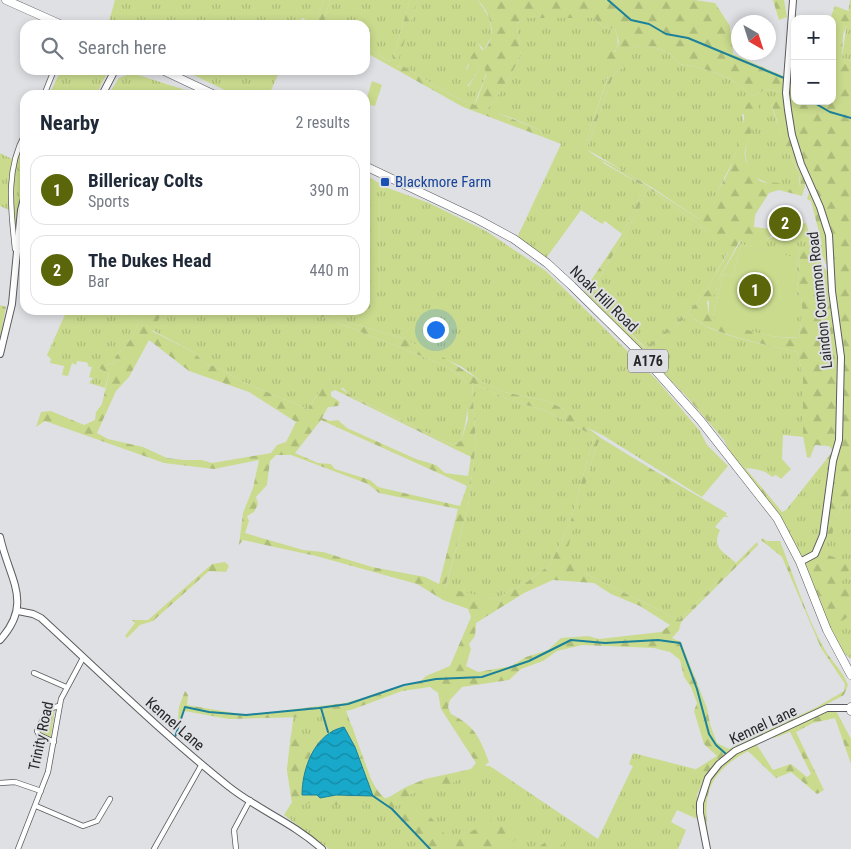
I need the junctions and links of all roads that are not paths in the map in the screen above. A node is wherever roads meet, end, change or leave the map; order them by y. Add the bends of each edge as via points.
1 (6, 0) edge
2 (793, 0) edge
3 (51, 20) edge
4 (52, 75) edge
5 (113, 75) edge
6 (173, 75) edge
7 (46, 90) edge
8 (105, 90) edge
9 (204, 90) edge
10 (20, 143) edge
11 (370, 168) edge
12 (20, 222) edge
13 (17, 259) junction
14 (0, 354) edge
15 (0, 536) edge
16 (800, 562) junction
17 (18, 611) junction
18 (0, 640) edge
19 (838, 648) junction
20 (84, 658) junction
21 (851, 665) edge
22 (34, 673) dead end
23 (851, 675) edge
24 (66, 687) junction
25 (59, 706) junction
26 (851, 709) edge
27 (54, 742) junction
28 (202, 764) junction
29 (0, 783) edge
30 (41, 790) junction
31 (110, 799) dead end
32 (250, 800) junction
33 (36, 806) junction
34 (18, 849) edge
35 (154, 849) edge
36 (236, 849) edge
37 (322, 849) edge
38 (707, 849) edge

1 - 3 main road
2 - 16 street, Laindon Common Road via 786,93 792,135 829,235 841,357 838,440 824,535 815,554
4 - 7 street
5 - 8 street
6 - 9 main road
10 - 13 street via 14,161 10,198
11 - 16 main road, Noak Hill Road / A176 via 496,229 538,256 572,286 641,354 700,420 777,518
12 - 13 street
13 - 14 street via 12,304
15 - 17 street via 19,601
16 - 19 main road, Noak Hill Road / A176 via 818,610
17 - 18 street via 9,631
17 - 20 street, Kennel Lane via 41,618
19 - 21 main road, Noak Hill Road / A176
19 - 23 main road, Noak Hill Road / A176
20 - 24 street, Trinity Road
20 - 28 street, Kennel Lane
22 - 24 street
24 - 25 street, Trinity Road
25 - 27 street, Trinity Road
25 - 27 street via 48,709 37,731
26 - 38 street, Kennel Lane via 827,708 735,751 718,764 708,778 700,803
27 - 30 street, Trinity Road via 52,759
28 - 32 street, Kennel Lane
28 - 35 street
29 - 30 street via 15,782
30 - 33 street, Trinity Road
31 - 33 street via 97,820 83,826
32 - 36 street via 234,830
32 - 37 street, Kennel Lane via 290,823
33 - 34 street, Trinity Road

